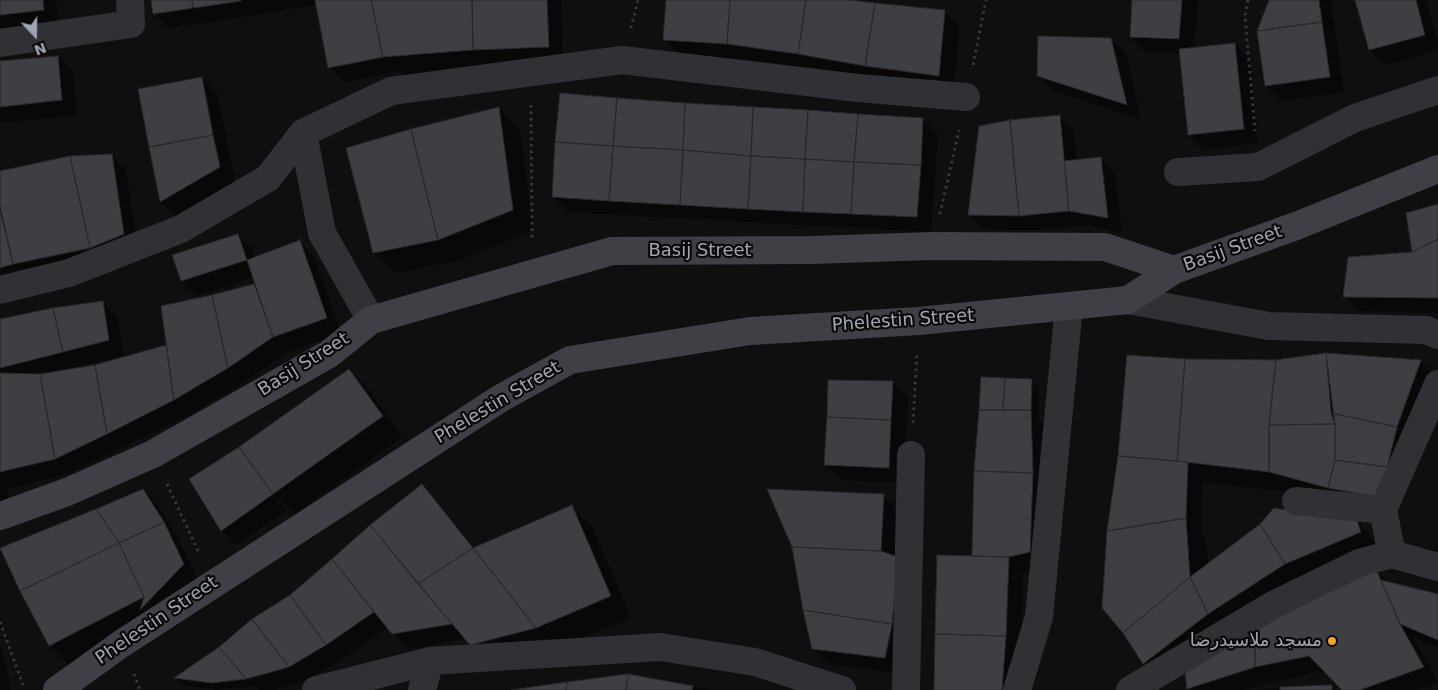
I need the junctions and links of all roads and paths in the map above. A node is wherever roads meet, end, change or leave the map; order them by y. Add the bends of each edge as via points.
1 (130, 0) edge
2 (1248, 0) edge
3 (0, 43) edge
4 (531, 73) junction
5 (1438, 90) edge
6 (966, 97) dead end
7 (303, 133) junction
8 (1258, 167) junction
9 (1438, 169) edge
10 (1178, 172) dead end
11 (1174, 270) junction
12 (532, 275) junction
13 (0, 290) edge
14 (1128, 300) junction
15 (1069, 306) junction
16 (372, 320) junction
17 (919, 321) junction
18 (1438, 335) edge
19 (1438, 384) edge
20 (153, 454) junction
21 (911, 455) joint
22 (1296, 501) dead end
23 (1383, 510) junction
24 (0, 516) edge
25 (1392, 554) junction
26 (1438, 568) edge
27 (213, 584) junction
28 (0, 622) edge
29 (430, 660) junction
30 (25, 690) edge
31 (56, 690) edge
32 (316, 690) edge
33 (422, 690) edge
34 (842, 690) edge
35 (906, 690) edge
36 (1016, 690) edge
37 (1130, 690) edge

1 - 3 street via 131,24
2 - 8 path via 1246,16
4 - 6 street via 622,60 858,88
4 - 7 street via 391,91
4 - 12 path
5 - 8 street via 1355,118
7 - 13 street via 268,178 181,229 70,273
7 - 16 street via 322,233
8 - 10 street
9 - 11 street, Basij Street
11 - 12 street, Basij Street via 1105,247 943,246 612,251
11 - 14 street
12 - 16 street, Basij Street
14 - 15 street, Phelestin Street
14 - 18 street via 1269,326 1426,330
15 - 17 street, Phelestin Street
15 - 36 street via 1039,616
16 - 20 street, Basij Street via 329,354
17 - 21 path
17 - 27 street, Phelestin Street via 750,331 570,360 501,398
19 - 23 street
20 - 24 street, Basij Street via 68,492
20 - 27 path
21 - 35 street
22 - 23 street
23 - 25 street
25 - 26 street
25 - 37 street via 1359,563 1273,605
27 - 31 street, Phelestin Street
28 - 30 path
29 - 32 street
29 - 33 street
29 - 34 street via 660,647 755,662

